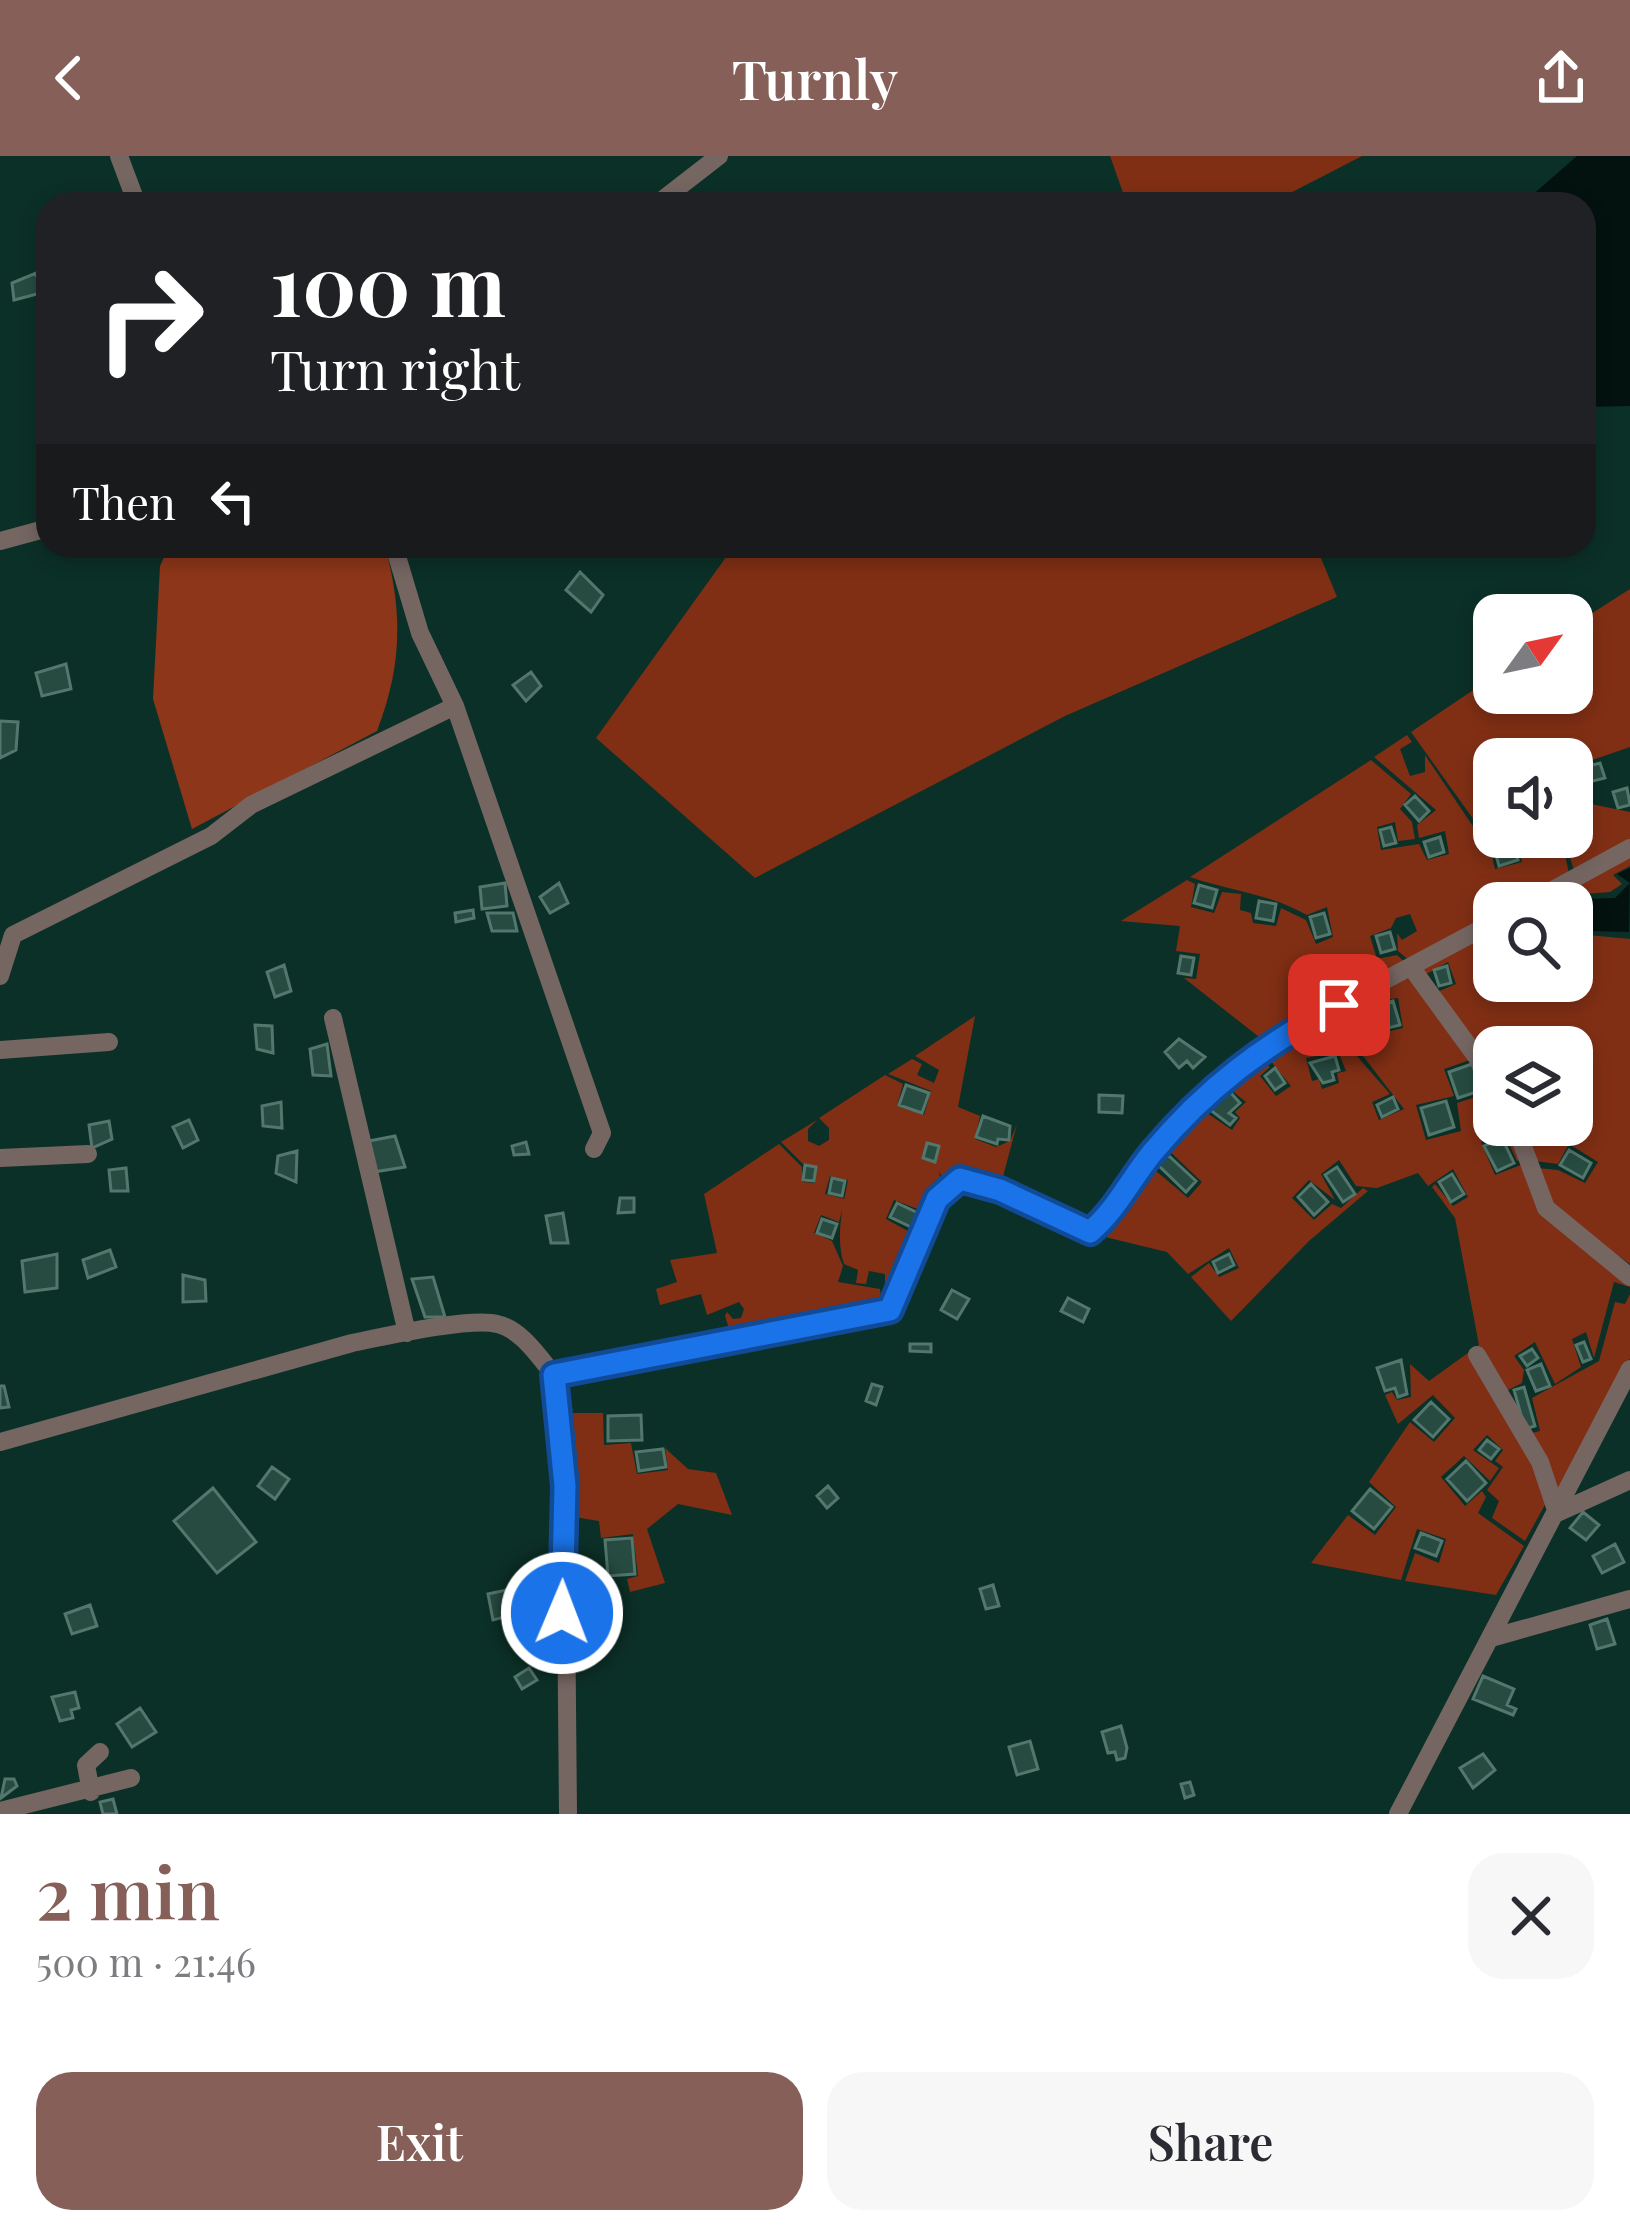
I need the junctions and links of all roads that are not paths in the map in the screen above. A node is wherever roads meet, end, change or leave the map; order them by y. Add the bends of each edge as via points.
1 (119, 156) edge
2 (719, 156) edge
3 (132, 192) edge
4 (672, 192) edge
5 (36, 531) edge
6 (0, 541) edge
7 (398, 558) edge
8 (455, 706) junction
9 (1630, 848) edge
10 (1568, 882) edge
11 (1473, 933) edge
12 (1411, 967) junction
13 (0, 976) edge
14 (333, 1018) dead end
15 (110, 1042) dead end
16 (0, 1050) edge
17 (1473, 1053) edge
18 (1523, 1146) edge
19 (594, 1149) dead end
20 (88, 1154) dead end
21 (0, 1158) edge
22 (1630, 1277) edge
23 (407, 1333) junction
24 (1477, 1354) dead end
25 (1630, 1369) edge
26 (554, 1375) junction
27 (0, 1442) edge
28 (1630, 1480) edge
29 (1557, 1513) junction
30 (1630, 1599) edge
31 (1491, 1637) junction
32 (100, 1752) dead end
33 (131, 1778) dead end
34 (91, 1792) junction
35 (0, 1811) edge
36 (568, 1814) edge
37 (1398, 1814) edge

1 - 3 street
2 - 4 street
5 - 6 street
7 - 8 street via 420,633
8 - 13 street via 13,934
8 - 19 street via 602,1133
9 - 10 street
11 - 12 street
12 - 17 street
12 - 26 street via 1229,1071 1090,1232 960,1179 937,1199 890,1310
14 - 23 street
15 - 16 street
18 - 22 street via 1546,1208
20 - 21 street
23 - 26 street via 496,1324 529,1344
23 - 27 street
24 - 29 street via 1540,1462
25 - 29 street
26 - 36 street via 565,1486
28 - 29 street
29 - 31 street
30 - 31 street
31 - 37 street
32 - 34 street via 86,1765
33 - 34 street
34 - 35 street

